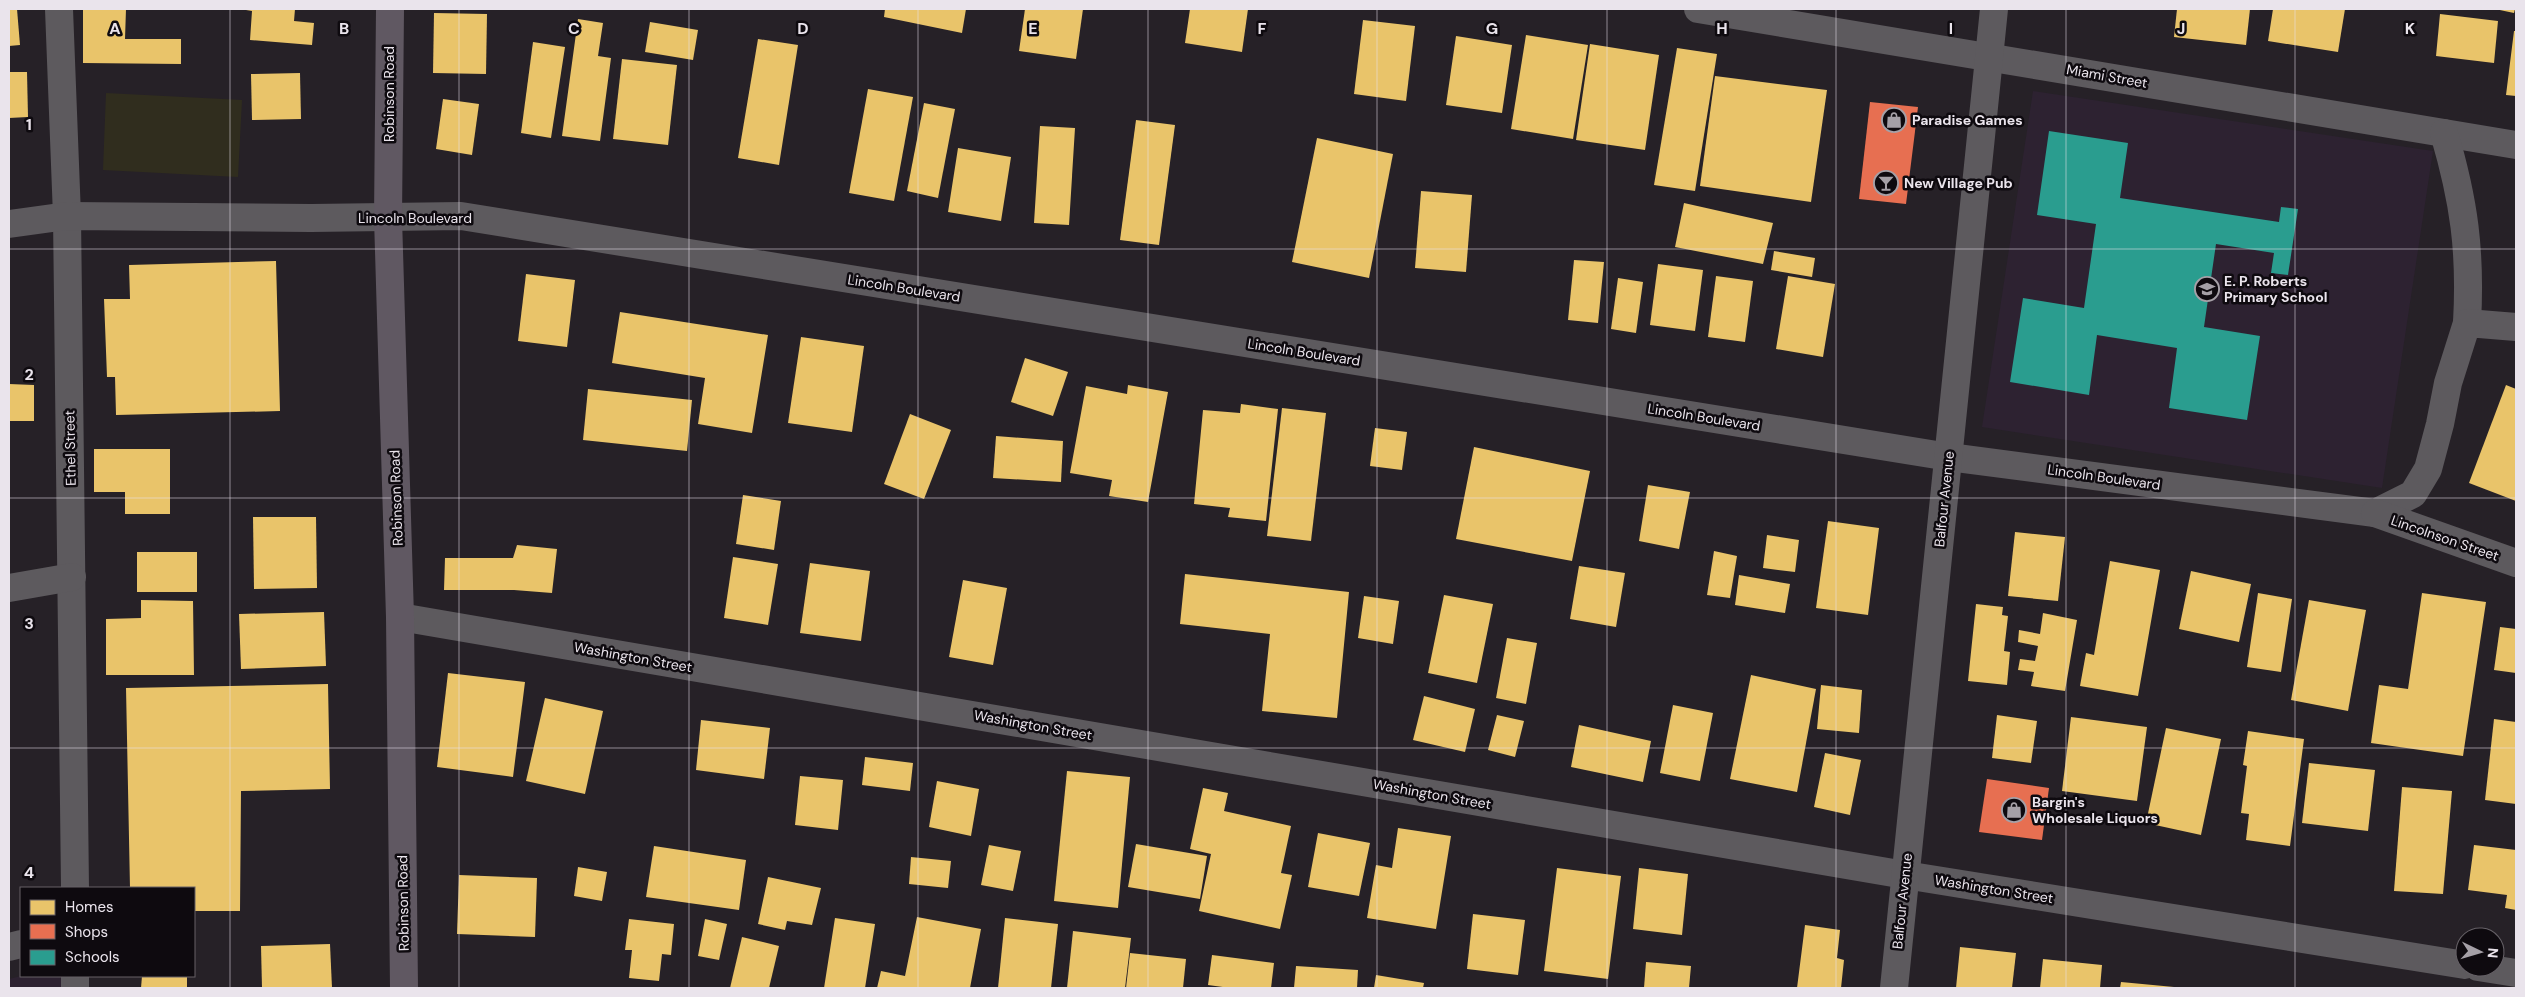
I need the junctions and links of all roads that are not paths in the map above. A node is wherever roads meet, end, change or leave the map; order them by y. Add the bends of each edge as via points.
1 (59, 9) edge
2 (390, 9) edge
3 (1698, 9) edge
4 (1994, 9) edge
5 (1990, 56) junction
6 (2444, 133) junction
7 (2516, 145) edge
8 (67, 216) junction
9 (388, 218) junction
10 (9, 224) edge
11 (2467, 322) junction
12 (2516, 327) edge
13 (1948, 457) junction
14 (2375, 513) junction
15 (2516, 563) edge
16 (72, 577) junction
17 (9, 588) edge
18 (400, 616) junction
19 (1905, 875) junction
20 (75, 887) edge
21 (2455, 963) edge
22 (404, 988) edge
23 (1894, 988) edge

1 - 8 street, Ethel Street
2 - 9 main road, Robinson Road
3 - 5 street, Miami Street
4 - 5 street, Balfour Avenue
5 - 6 street, Miami Street
5 - 13 street, Balfour Avenue
6 - 7 street, Miami Street
6 - 11 street via 2459,183 2468,243
8 - 9 street, Lincoln Boulevard
8 - 10 street, Lincoln Boulevard
8 - 16 street, Ethel Street
9 - 13 street, Lincoln Boulevard via 462,216
9 - 18 main road, Robinson Road
11 - 12 street
11 - 14 street via 2448,384 2428,470 2413,494
13 - 14 street, Lincoln Boulevard
13 - 19 street, Balfour Avenue
14 - 15 street, Lincolnson Street
16 - 17 street
16 - 20 street, Ethel Street
18 - 19 street, Washington Street
18 - 22 main road, Robinson Road
19 - 21 street, Washington Street
19 - 23 street, Balfour Avenue

